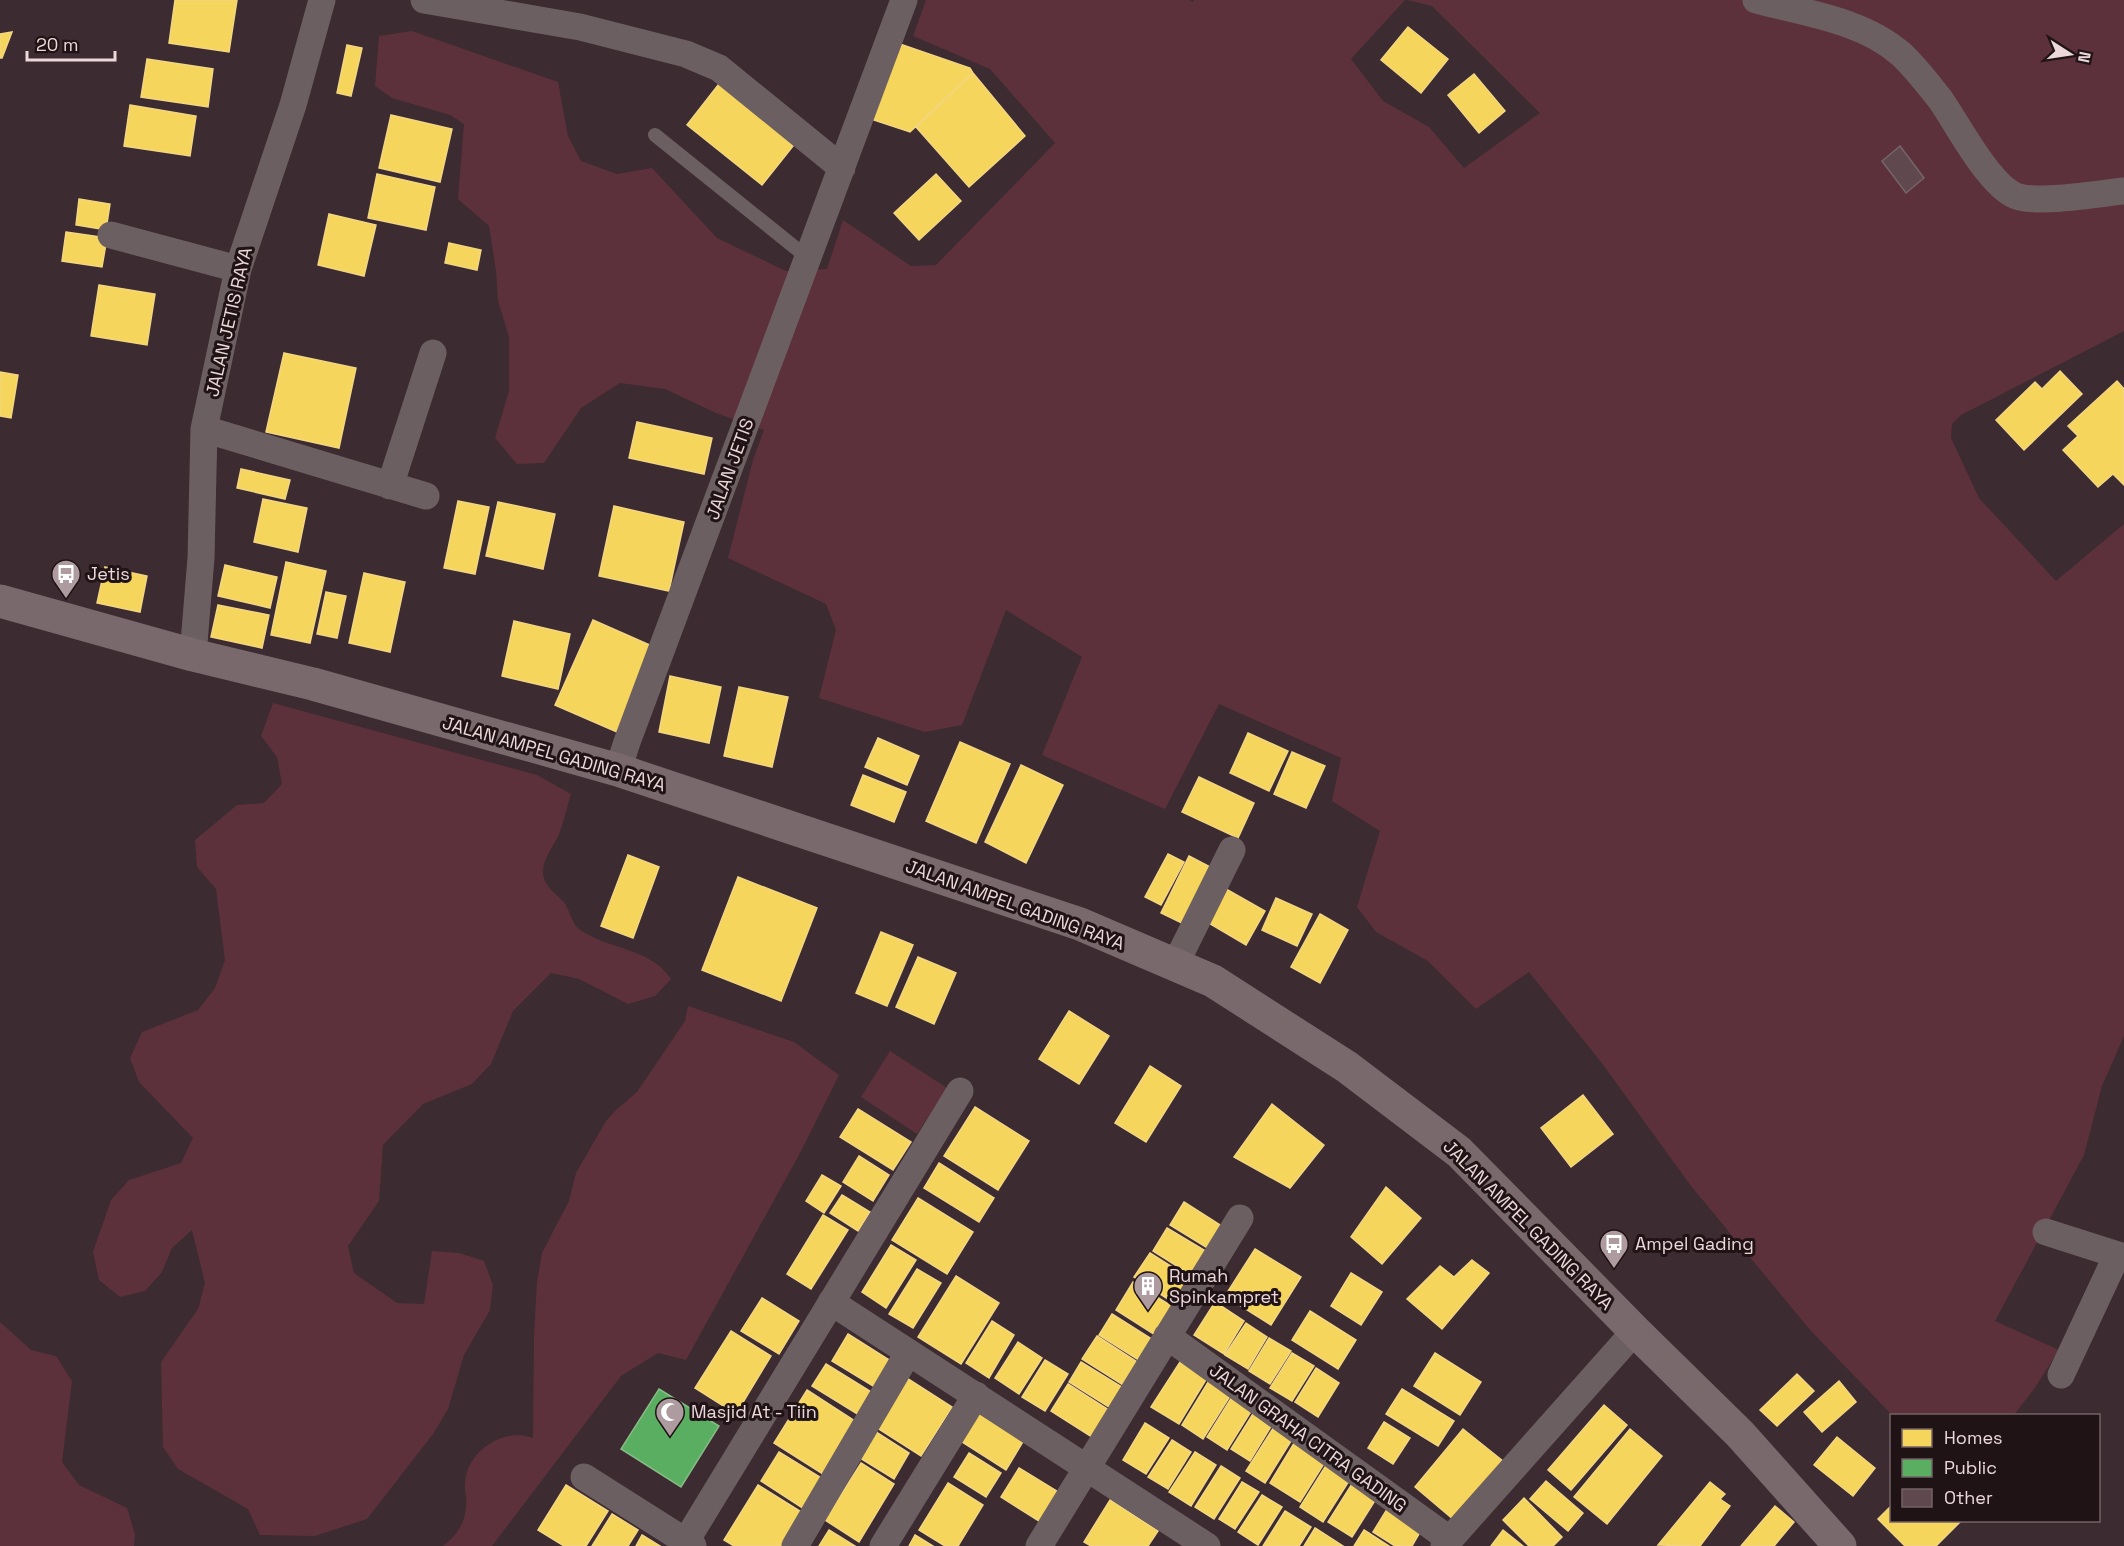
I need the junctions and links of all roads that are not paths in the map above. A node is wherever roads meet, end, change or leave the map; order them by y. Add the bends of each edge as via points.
1 (322, 0) edge
2 (423, 0) edge
3 (904, 0) edge
4 (1756, 0) edge
5 (655, 135) dead end
6 (842, 168) junction
7 (2124, 191) edge
8 (111, 236) dead end
9 (808, 258) junction
10 (238, 270) junction
11 (433, 352) dead end
12 (204, 429) junction
13 (390, 486) junction
14 (426, 496) dead end
15 (0, 601) edge
16 (193, 655) junction
17 (618, 770) junction
18 (1232, 850) dead end
19 (1175, 965) junction
20 (960, 1091) dead end
21 (1240, 1218) dead end
22 (2046, 1232) dead end
23 (2121, 1256) edge
24 (831, 1302) junction
25 (1635, 1331) junction
26 (1167, 1336) junction
27 (908, 1353) junction
28 (2061, 1375) dead end
29 (976, 1395) junction
30 (1086, 1469) junction
31 (584, 1477) dead end
32 (1447, 1543) edge
33 (687, 1545) edge
34 (795, 1546) edge
35 (883, 1546) edge
36 (1039, 1546) edge
37 (1207, 1546) edge
38 (1840, 1546) edge

1 - 10 street, JALAN JETIS RAYA via 293,105
2 - 6 street via 580,27 686,54 719,68
3 - 6 street, JALAN JETIS
4 - 7 street via 1846,24 1900,54 1939,99 1992,177 2010,193 2035,198
5 - 9 lane
6 - 9 street, JALAN JETIS
8 - 10 street
9 - 17 street, JALAN JETIS
10 - 12 street, JALAN JETIS RAYA
11 - 13 street
12 - 13 street
12 - 16 street, JALAN JETIS RAYA via 201,558
13 - 14 street
15 - 16 main road, JALAN AMPEL GADING RAYA
16 - 17 main road, JALAN AMPEL GADING RAYA via 313,684
17 - 19 main road, JALAN AMPEL GADING RAYA via 1080,924
18 - 19 street
19 - 25 main road, JALAN AMPEL GADING RAYA via 1213,981 1347,1067 1459,1152
20 - 24 street
21 - 26 street
22 - 23 street
23 - 28 street
24 - 27 street
24 - 33 street
25 - 32 street, JALAN GRAHA CITRA GADING
25 - 38 main road, JALAN AMPEL GADING RAYA via 1740,1434
26 - 30 street
26 - 32 street, JALAN GRAHA CITRA GADING
27 - 29 street
27 - 34 street
29 - 30 street
29 - 35 street
30 - 36 street
30 - 37 street
31 - 33 street

